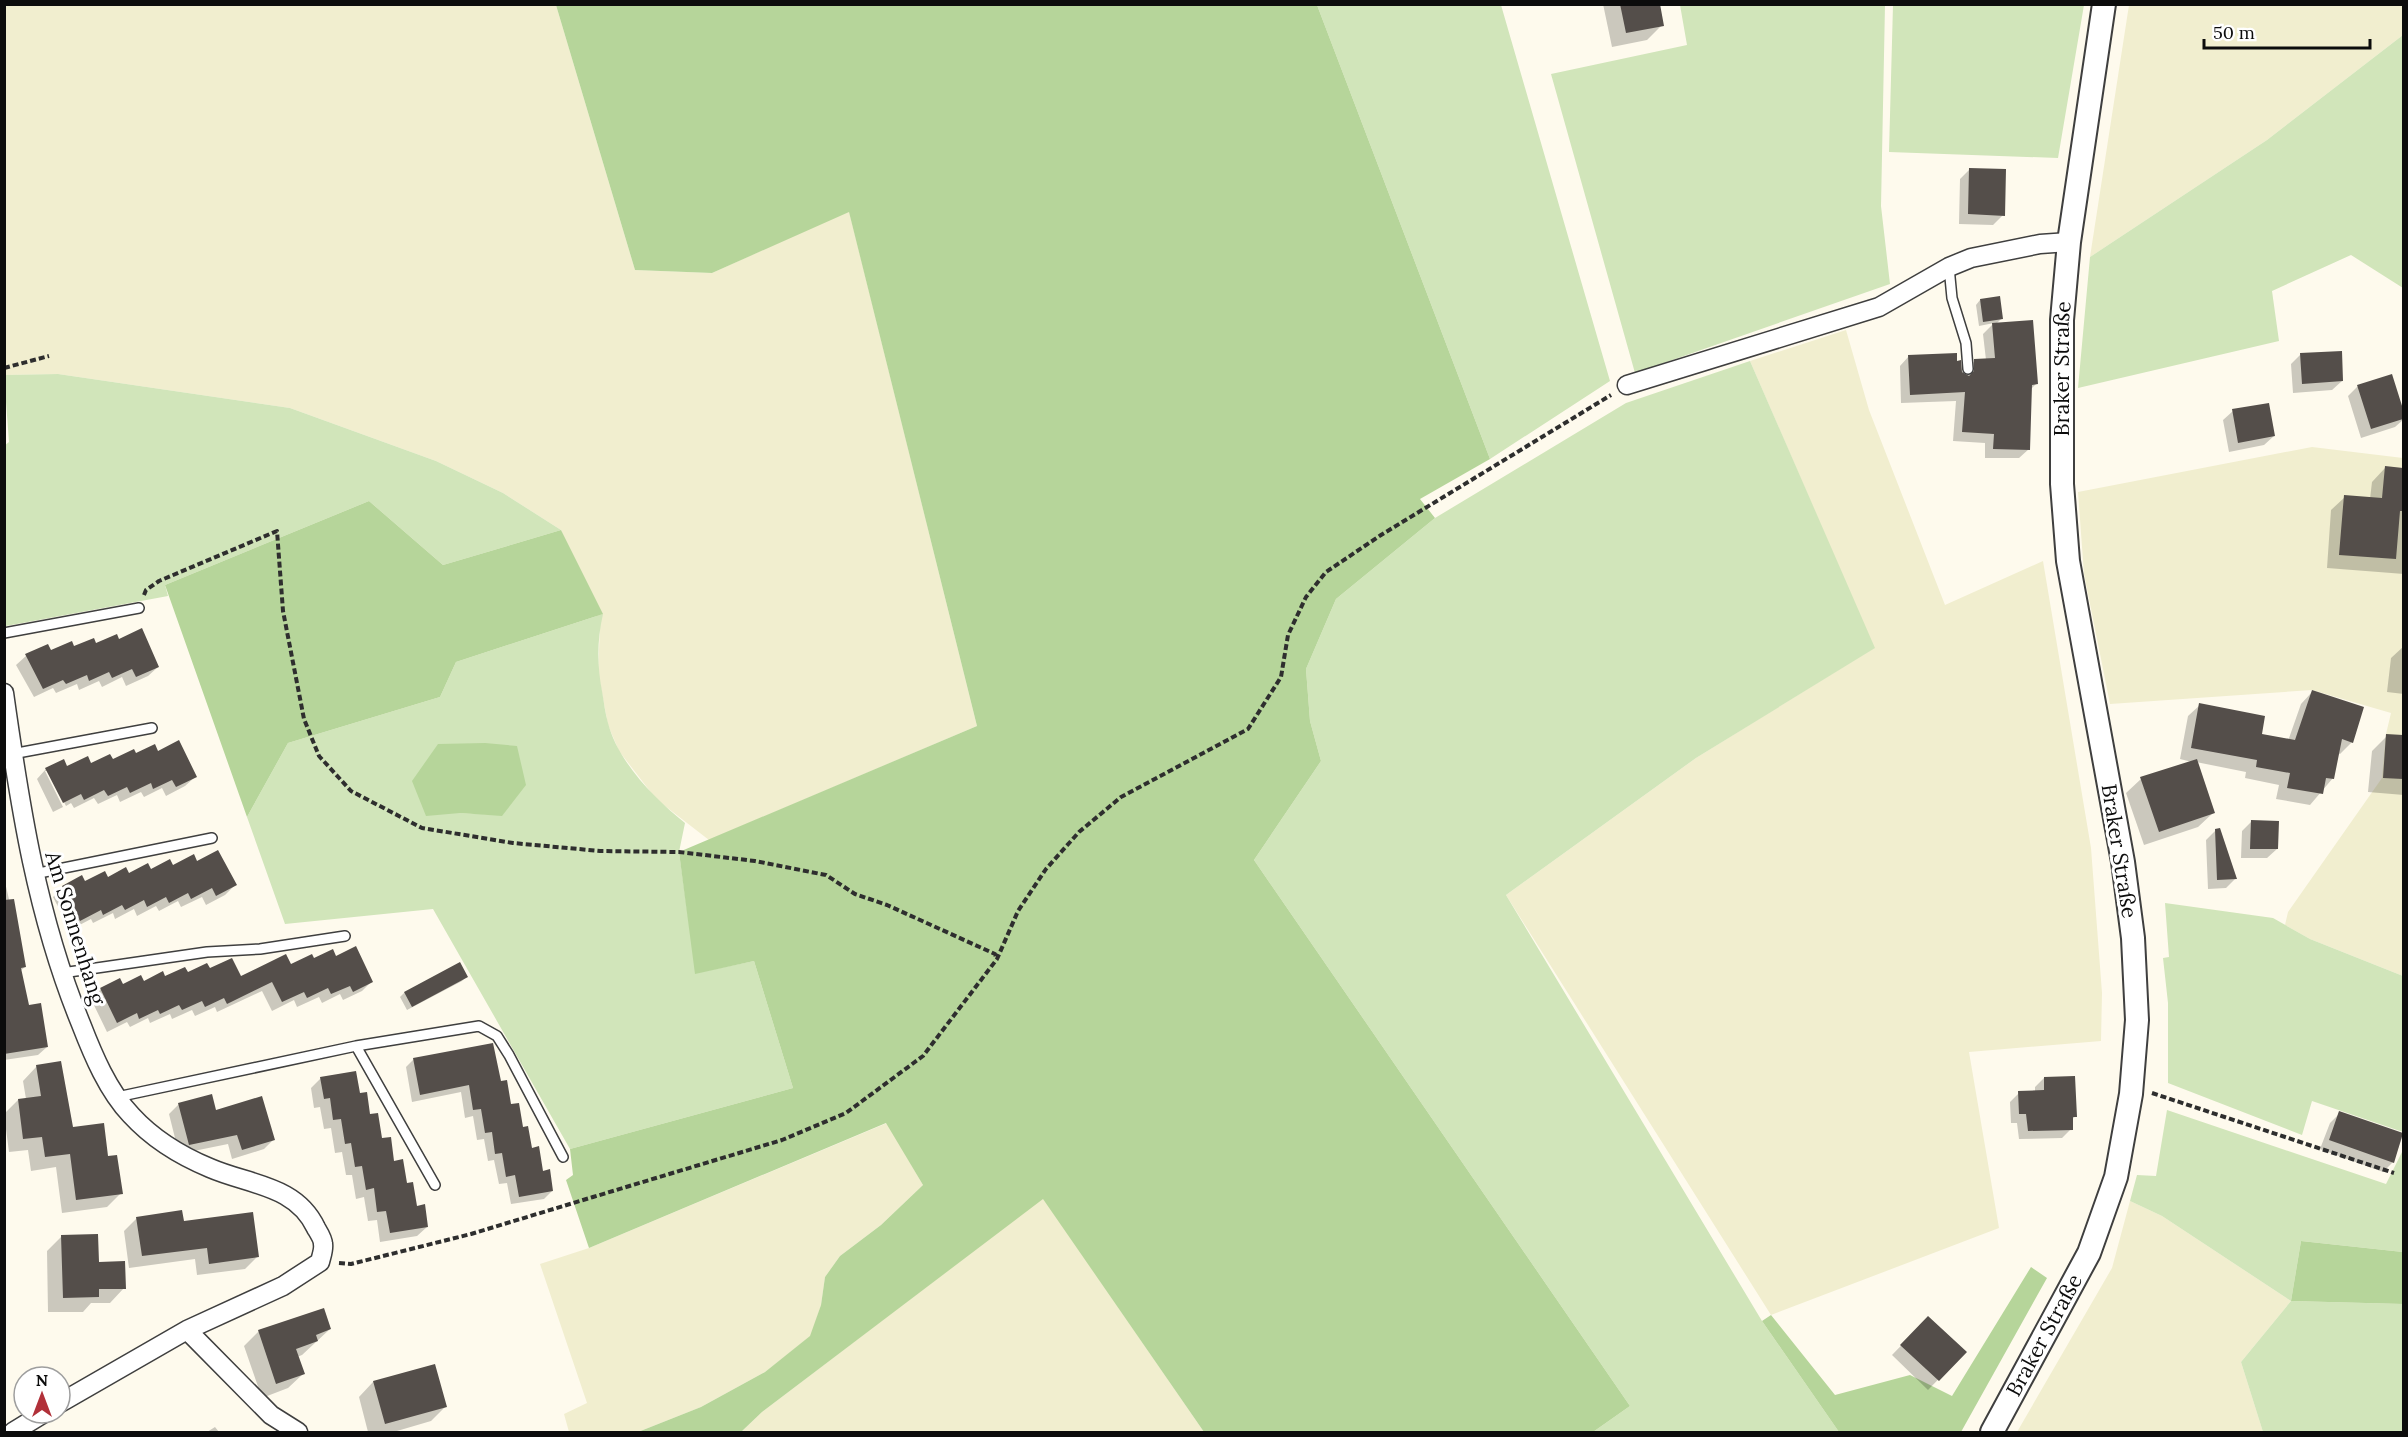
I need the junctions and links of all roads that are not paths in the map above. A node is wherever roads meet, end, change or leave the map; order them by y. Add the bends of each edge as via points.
1 (2104, 4) edge
2 (2069, 242) junction
3 (1949, 267) junction
4 (1968, 369) dead end
5 (1627, 385) road end
6 (139, 608) road end
7 (4, 633) edge
8 (4, 693) edge
9 (152, 728) dead end
10 (12, 754) junction
11 (212, 837) dead end
12 (34, 874) junction
13 (345, 936) dead end
14 (61, 974) junction
15 (356, 1046) junction
16 (117, 1097) junction
17 (562, 1157) dead end
18 (435, 1185) dead end
19 (187, 1330) junction
20 (72, 1396) edge
21 (298, 1432) edge
22 (1992, 1432) edge

1 - 2 street, Braker Straße
2 - 3 street via 1971,258
2 - 22 street, Braker Straße via 2062,320 2063,494 2068,561 2121,852 2133,938 2138,1020 2132,1087 2116,1177 2089,1253
3 - 4 lane
3 - 5 street via 1879,307
6 - 7 lane
8 - 10 street, Am Sonnenhang
9 - 10 lane
10 - 12 street, Am Sonnenhang
11 - 12 lane
12 - 14 street, Am Sonnenhang
13 - 14 lane
14 - 16 street, Am Sonnenhang via 91,1050
15 - 16 lane
15 - 17 lane via 479,1026 497,1036
15 - 18 lane
16 - 19 street, Am Sonnenhang via 153,1136 210,1168 286,1195 309,1213 324,1243 320,1262 283,1286
19 - 20 street
19 - 21 street via 271,1415

